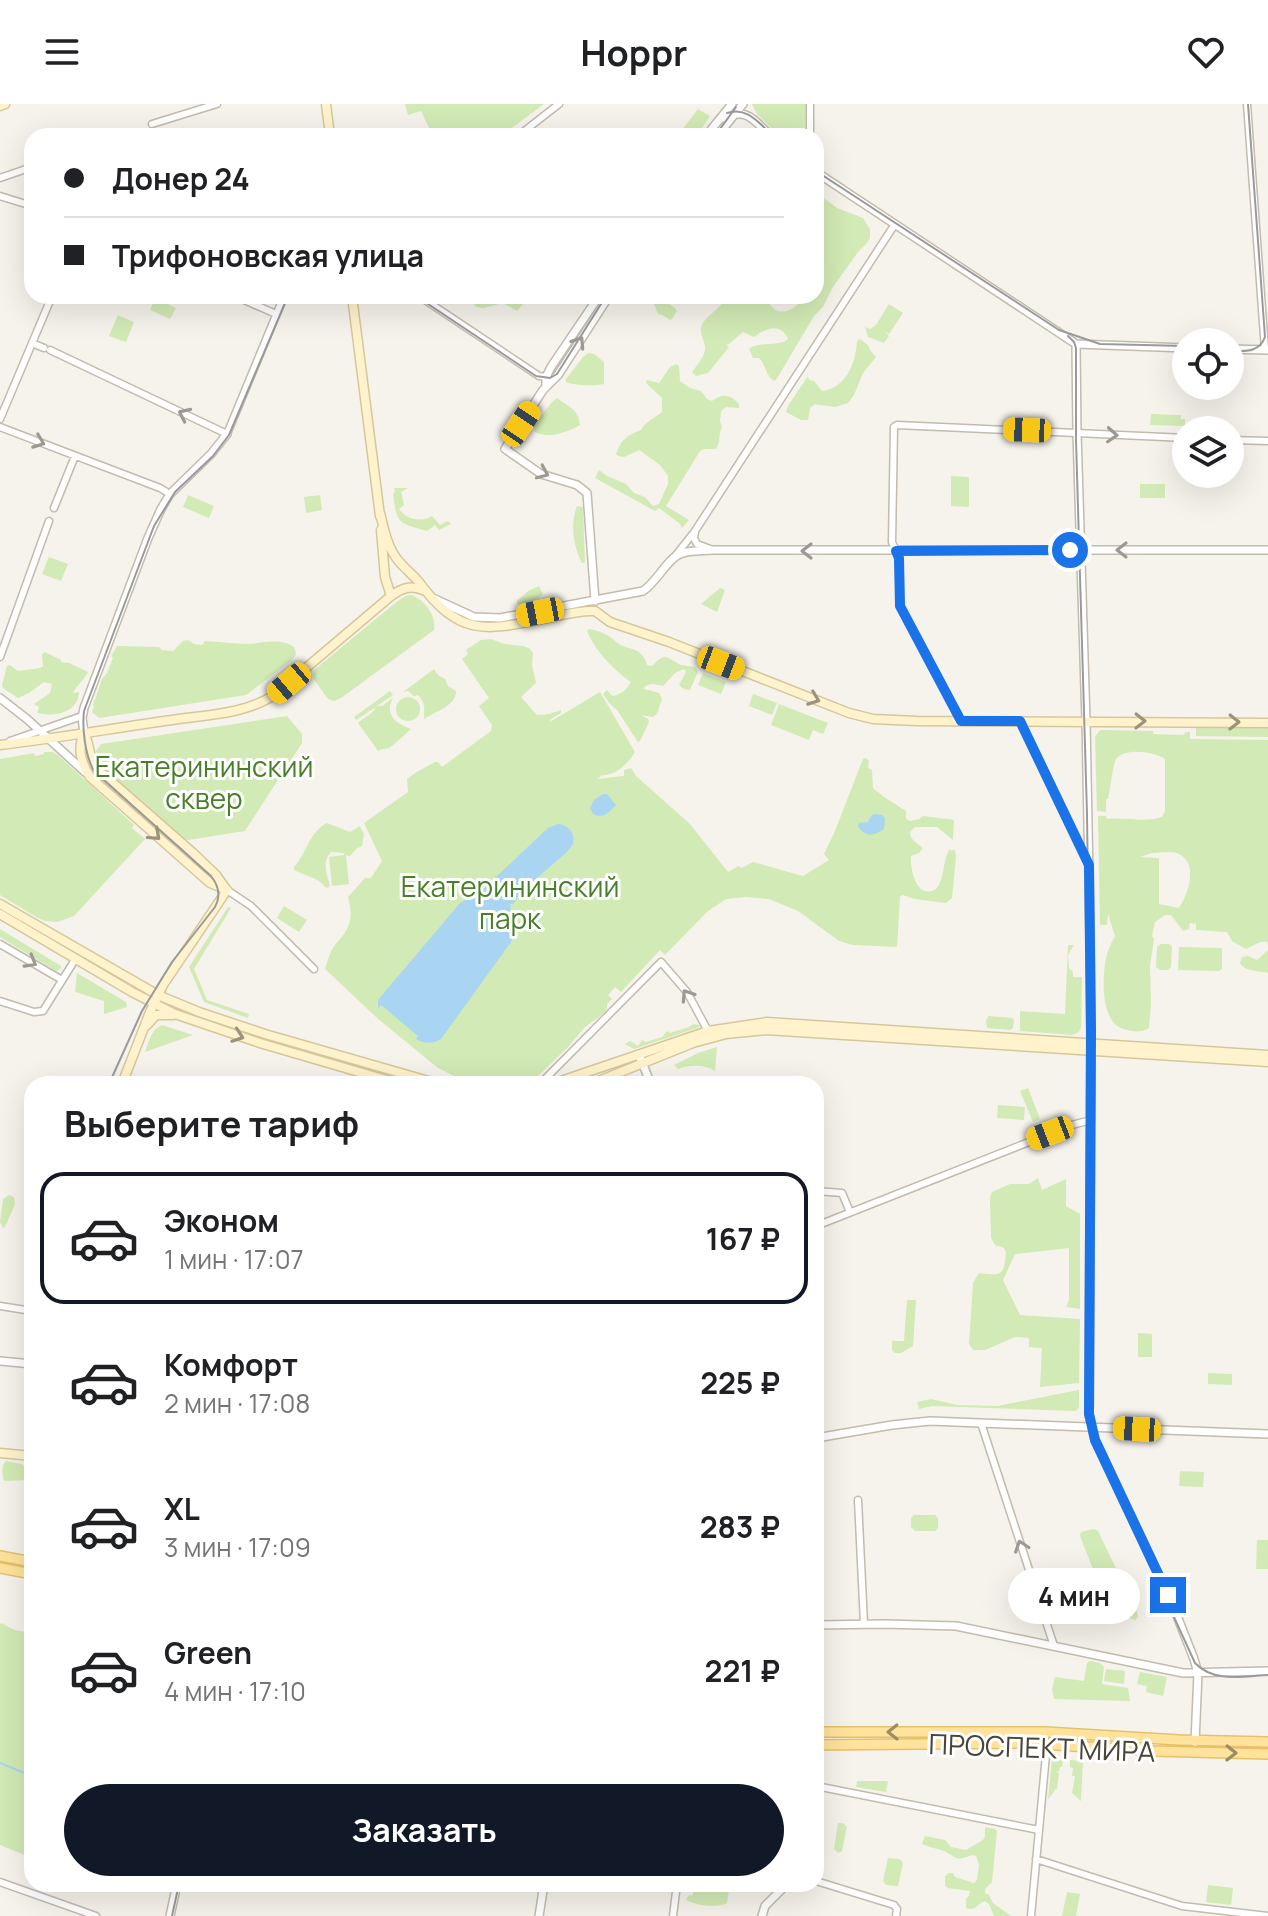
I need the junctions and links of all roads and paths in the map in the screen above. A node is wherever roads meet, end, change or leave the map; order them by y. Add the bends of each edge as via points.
1 (217, 104) edge
2 (326, 104) edge
3 (559, 104) edge
4 (732, 104) edge
5 (744, 104) edge
6 (810, 104) edge
7 (1247, 104) edge
8 (735, 113) junction
9 (750, 117) junction
10 (720, 119) junction
11 (152, 124) dead end
12 (329, 128) edge
13 (528, 128) edge
14 (713, 128) edge
15 (723, 128) edge
16 (762, 128) edge
17 (810, 128) edge
18 (24, 170) edge
19 (824, 177) edge
20 (0, 178) edge
21 (0, 196) edge
22 (24, 204) edge
23 (895, 224) junction
24 (48, 304) edge
25 (253, 304) edge
26 (280, 304) edge
27 (353, 304) edge
28 (431, 304) edge
29 (593, 304) edge
30 (604, 304) edge
31 (276, 314) junction
32 (32, 343) junction
33 (1076, 344) junction
34 (1172, 347) edge
35 (1244, 349) edge
36 (1266, 350) edge
37 (562, 370) junction
38 (543, 377) junction
39 (546, 388) junction
40 (0, 419) edge
41 (0, 427) edge
42 (1077, 433) junction
43 (227, 434) junction
44 (1172, 437) edge
45 (1244, 440) edge
46 (1268, 441) edge
47 (75, 456) junction
48 (170, 494) junction
49 (54, 508) dead end
50 (380, 513) junction
51 (49, 521) dead end
52 (695, 531) junction
53 (712, 550) junction
54 (1080, 550) junction
55 (1268, 550) edge
56 (896, 551) junction
57 (676, 555) junction
58 (424, 591) junction
59 (391, 596) junction
60 (595, 601) junction
61 (508, 622) junction
62 (0, 657) edge
63 (0, 698) edge
64 (82, 716) junction
65 (961, 721) junction
66 (1020, 721) junction
67 (1086, 721) junction
68 (1268, 723) edge
69 (40, 731) junction
70 (84, 733) junction
71 (48, 739) junction
72 (0, 744) edge
73 (90, 777) junction
74 (1089, 865) junction
75 (227, 890) junction
76 (0, 904) edge
77 (0, 914) edge
78 (0, 944) edge
79 (76, 958) junction
80 (314, 969) dead end
81 (62, 980) junction
82 (0, 1001) edge
83 (152, 1003) junction
84 (181, 1016) junction
85 (708, 1031) junction
86 (140, 1036) junction
87 (1091, 1047) junction
88 (639, 1055) junction
89 (1268, 1055) edge
90 (1268, 1062) edge
91 (643, 1064) junction
92 (125, 1076) edge
93 (373, 1076) edge
94 (411, 1076) edge
95 (548, 1076) edge
96 (576, 1076) edge
97 (612, 1076) edge
98 (648, 1076) edge
99 (1091, 1120) junction
100 (824, 1192) edge
101 (850, 1212) junction
102 (824, 1223) edge
103 (0, 1306) edge
104 (24, 1310) edge
105 (0, 1361) edge
106 (24, 1364) edge
107 (981, 1423) junction
108 (1091, 1428) junction
109 (1268, 1434) edge
110 (824, 1437) edge
111 (0, 1453) edge
112 (17, 1455) junction
113 (24, 1455) edge
114 (24, 1458) edge
115 (858, 1500) dead end
116 (0, 1556) edge
117 (24, 1561) edge
118 (0, 1568) edge
119 (24, 1572) edge
120 (864, 1624) junction
121 (824, 1625) edge
122 (1054, 1646) junction
123 (1268, 1671) edge
124 (1198, 1673) junction
125 (824, 1732) edge
126 (1195, 1740) junction
127 (1268, 1742) edge
128 (1048, 1744) junction
129 (824, 1745) edge
130 (1194, 1752) junction
131 (1268, 1754) edge
132 (824, 1788) edge
133 (1039, 1830) junction
134 (1036, 1859) junction
135 (0, 1882) edge
136 (824, 1883) edge
137 (24, 1890) edge
138 (28, 1892) edge
139 (175, 1892) edge
140 (543, 1892) edge
141 (676, 1892) edge
142 (779, 1892) edge
143 (96, 1916) edge
144 (170, 1916) edge
145 (539, 1916) edge
146 (673, 1916) edge
147 (762, 1916) edge
148 (896, 1916) edge
149 (1031, 1916) edge
150 (1268, 1916) edge

1 - 11 street
2 - 12 main road
3 - 13 street
4 - 10 street
5 - 8 street
5 - 9 street
6 - 17 street
7 - 36 street
8 - 9 street
8 - 10 street
8 - 15 street
9 - 16 street
10 - 14 street
18 - 20 street
19 - 23 street
21 - 22 street
23 - 33 street
23 - 52 street
24 - 32 street
25 - 31 street
26 - 31 street
27 - 50 main road
28 - 38 street
29 - 38 street
37 -> 30 street
31 - 43 street
32 - 40 street
43 -> 32 street
33 - 34 street
33 - 42 street
35 - 36 street
37 - 38 street
37 - 39 street
38 - 39 street
39 -> 60 street via 505,448 541,474 587,493
41 -> 47 street
42 -> 44 street
42 - 54 street
42 - 56 street via 897,425 892,542
43 - 48 street
45 - 46 street
47 - 48 street
47 - 49 street
48 - 64 street via 153,525
50 - 58 main road via 391,550
50 - 59 main road
51 - 62 street
52 - 53 street via 697,544
52 - 57 street
56 -> 53 street
53 - 57 street
55 -> 54 street
54 - 56 street
54 - 67 street
56 - 65 street via 901,608
57 - 60 street via 648,588
58 - 59 main road via 406,587
58 - 61 street via 474,617
58 - 61 main road via 458,621 478,627
59 - 70 main road via 274,695 253,705
60 - 61 street
61 -> 65 main road via 592,610 610,622 849,713 888,721
63 - 69 street
64 - 69 street
64 - 70 street
65 - 66 main road
66 - 67 main road
66 - 74 street
67 -> 68 main road
67 - 74 street
69 - 71 street
69 - 72 street
70 - 71 main road
70 - 73 main road via 79,745
70 - 75 main road via 97,769
71 - 72 main road
71 - 73 street
73 -> 75 main road via 210,883
74 - 87 street
75 - 80 street via 251,906
75 - 83 main road
76 - 83 main road
77 - 79 main road
78 -> 81 street
79 - 81 street
79 - 83 main road
81 - 82 street via 40,1013
83 - 84 main road
83 - 86 main road
83 - 94 main road via 199,1012
84 - 86 main road via 156,1015
84 -> 93 main road
85 - 87 main road via 779,1022
85 - 88 main road
85 -> 95 street via 687,992 661,962
86 - 92 main road
87 - 89 main road
87 - 90 main road
87 - 91 main road via 766,1030 711,1038
87 - 99 street
88 - 91 street
88 - 96 main road
91 - 97 main road
91 - 98 street
99 - 101 street
99 - 108 street
100 - 101 street via 842,1193
101 - 102 street
103 - 104 street
105 - 106 street
107 - 108 street
107 - 110 street via 917,1421
122 -> 107 street
108 - 109 street
108 - 124 street via 1173,1605
111 - 112 main road
112 - 113 main road
112 - 114 main road
115 - 120 street
116 - 117 main road
118 - 119 main road
120 - 121 street
120 - 122 street via 956,1626
122 - 124 street
123 - 124 street
124 - 126 street
126 -> 125 main road, ПРОСПЕКТ МИРА via 1046,1732
126 - 127 main road, ПРОСПЕКТ МИРА
126 - 130 street
128 - 129 main road, ПРОСПЕКТ МИРА
128 - 130 main road, ПРОСПЕКТ МИРА
128 - 133 street
130 -> 131 main road, ПРОСПЕКТ МИРА
132 - 133 street
133 - 134 street
134 - 149 street
134 - 150 street via 1182,1906
135 - 137 street
136 - 148 street via 894,1905
138 - 143 street
139 - 144 street
140 - 145 street
141 - 146 street
142 - 147 street

